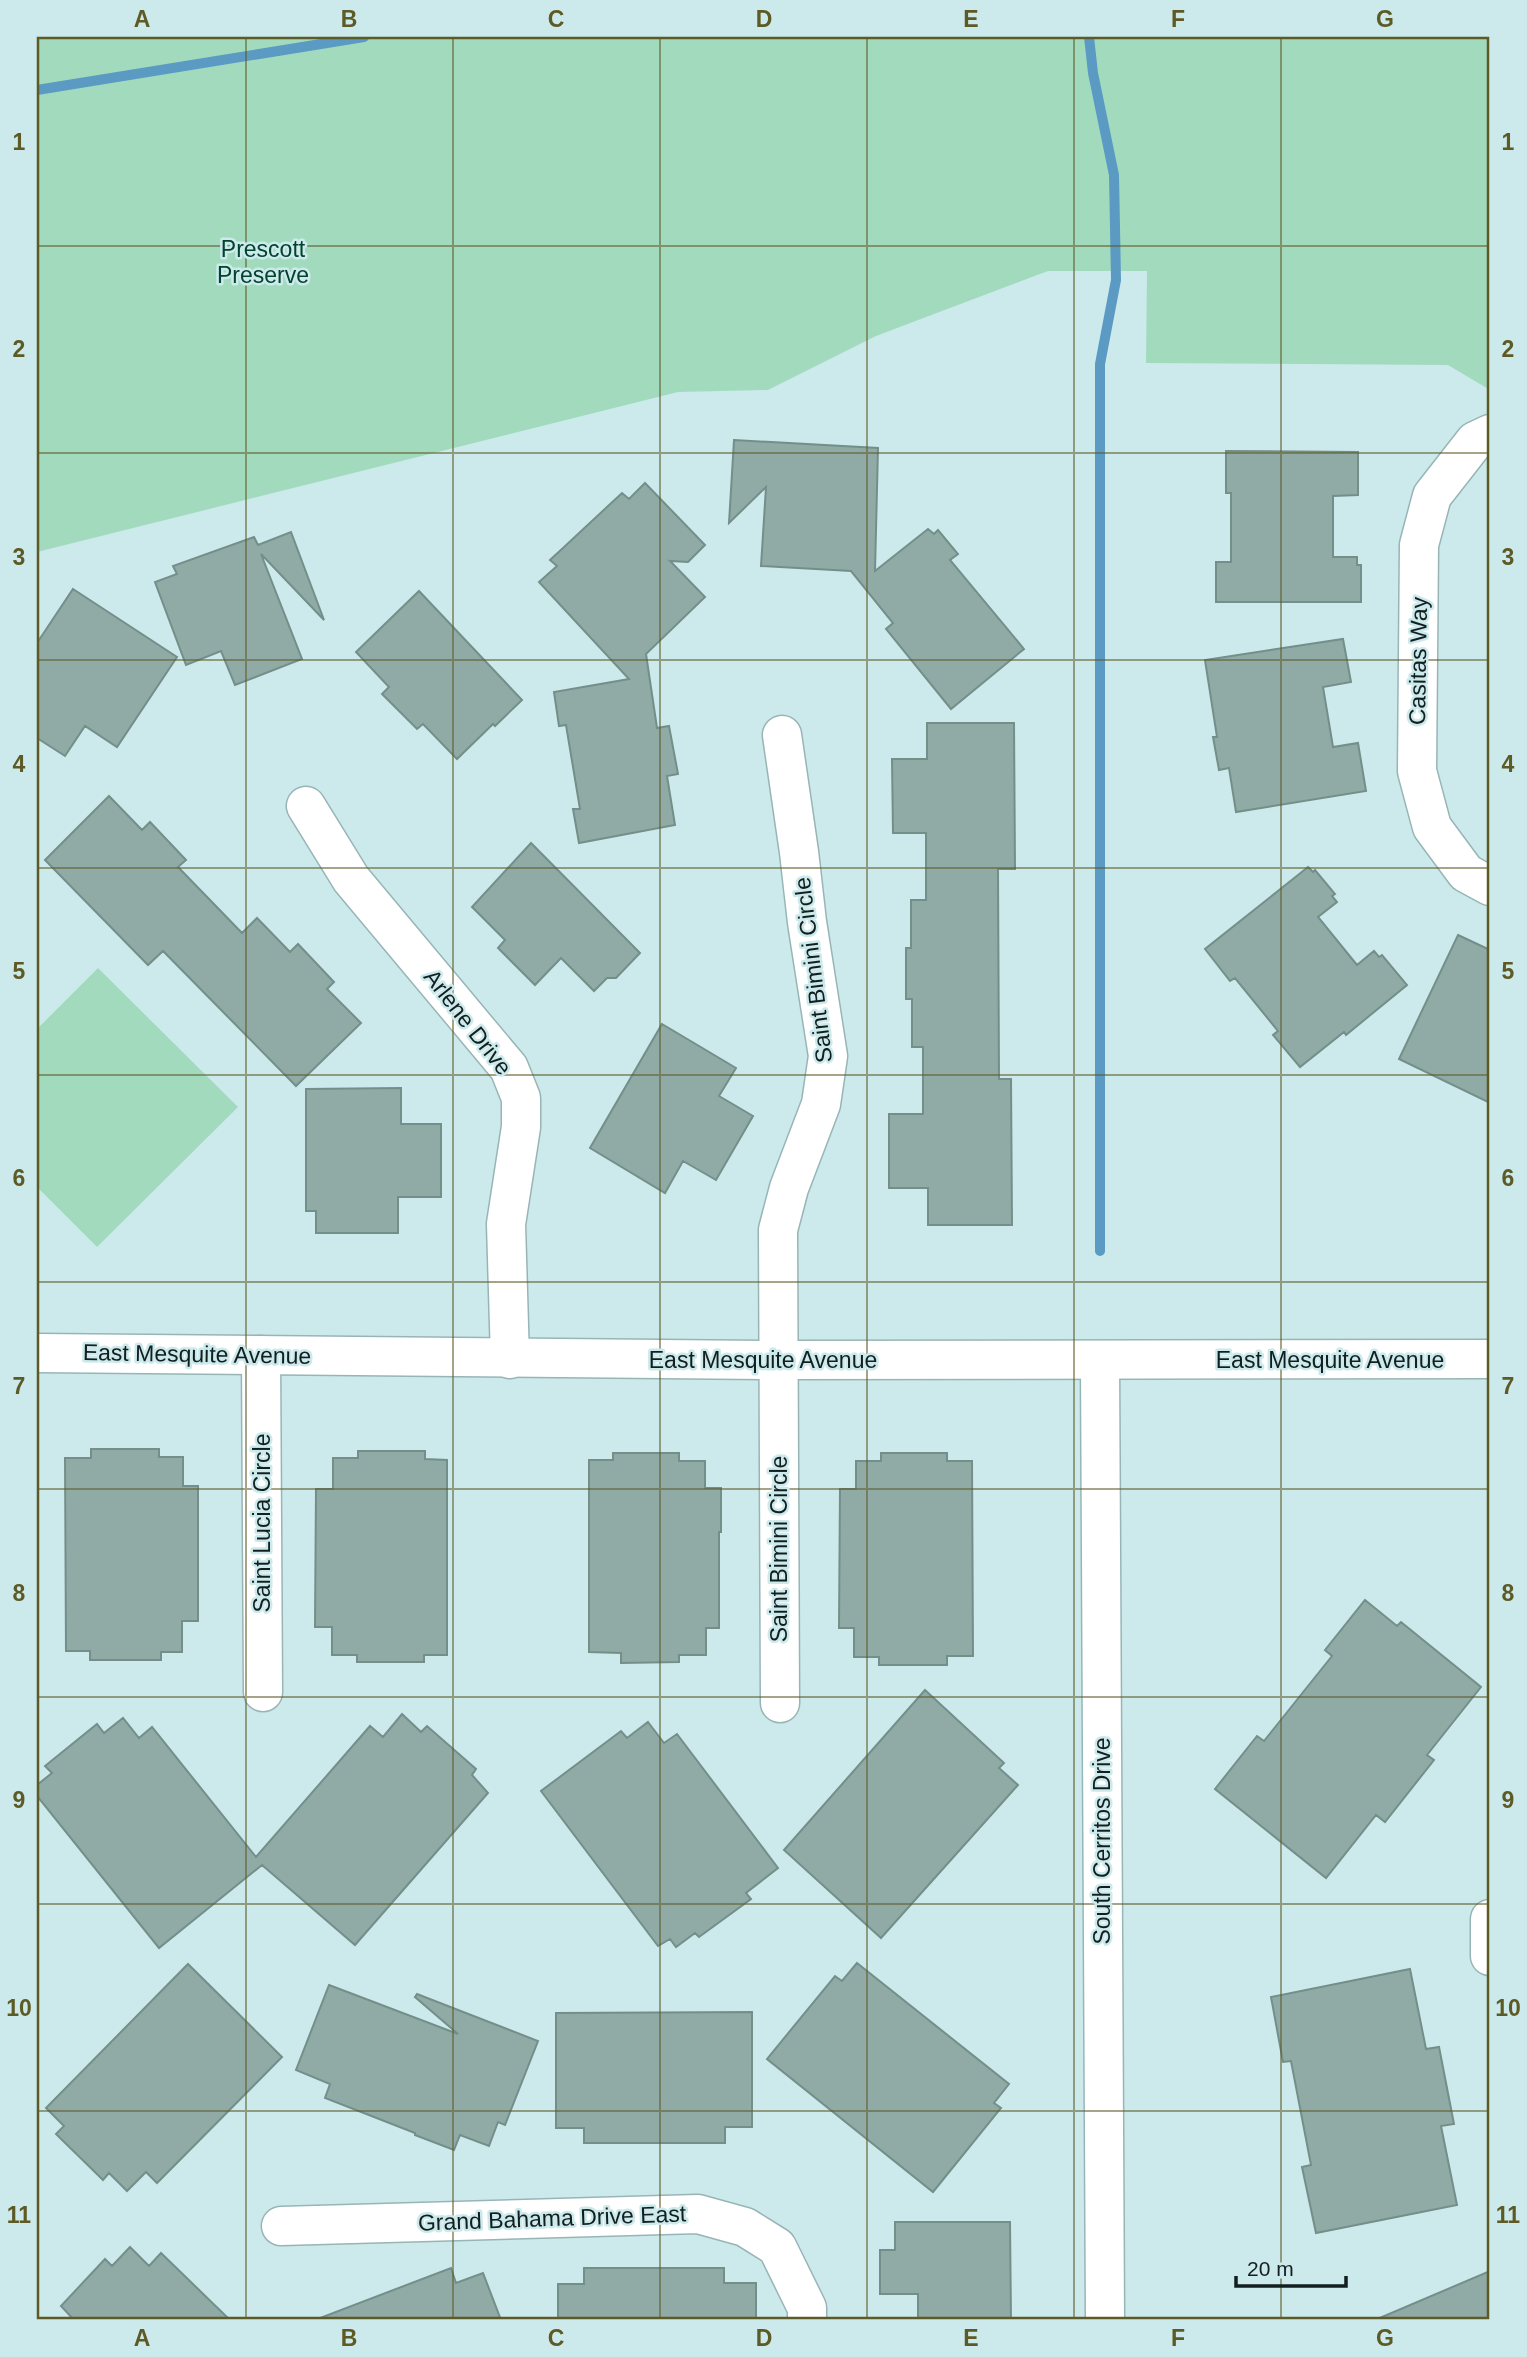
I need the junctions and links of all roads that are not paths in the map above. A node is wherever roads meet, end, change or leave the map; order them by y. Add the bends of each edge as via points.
1 (1490, 434) edge
2 (782, 735) dead end
3 (306, 806) dead end
4 (1490, 886) edge
5 (37, 1353) edge
6 (261, 1355) junction
7 (510, 1359) junction
8 (1490, 1359) edge
9 (777, 1360) junction
10 (1100, 1361) junction
11 (263, 1692) dead end
12 (780, 1703) dead end
13 (1490, 1919) edge
14 (1490, 1956) edge
15 (281, 2226) dead end
16 (807, 2320) edge
17 (1105, 2320) edge

1 - 4 street, Casitas Way via 1475,441 1432,496 1419,545 1417,771 1432,827 1466,873
2 - 9 street, Saint Bimini Circle via 828,1056 821,1104 778,1230
3 - 7 street, Arlene Drive via 351,879 509,1068 521,1098 506,1224
5 - 6 street, East Mesquite Avenue
6 - 7 street, East Mesquite Avenue
6 - 11 street, Saint Lucia Circle
7 - 9 street, East Mesquite Avenue
8 - 10 street, East Mesquite Avenue
9 - 10 street, East Mesquite Avenue
9 - 12 street, Saint Bimini Circle
10 - 17 street, South Cerritos Drive
13 - 14 street
15 - 16 street, Grand Bahama Drive East via 698,2214 745,2227 777,2247 807,2308

